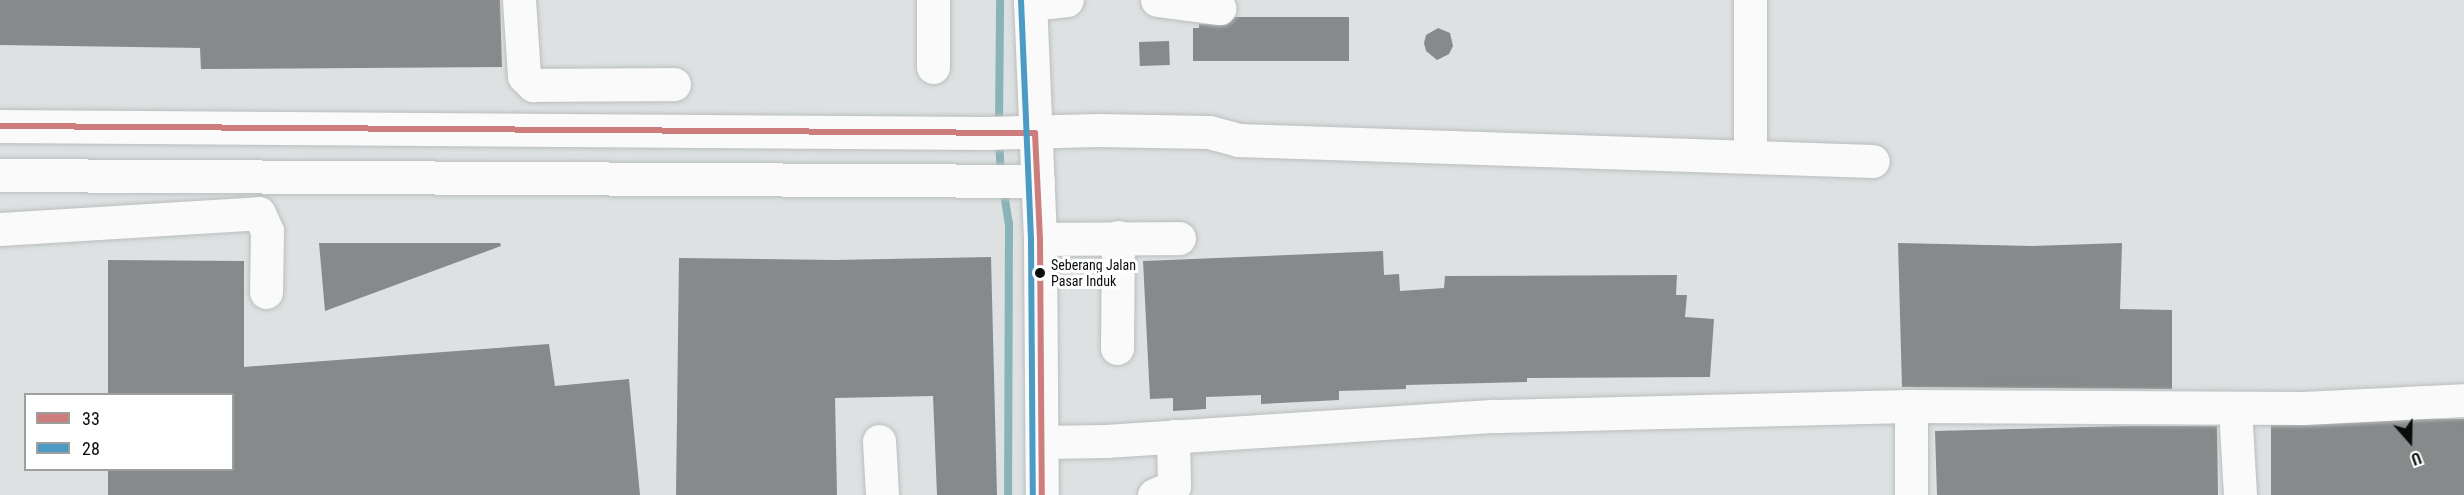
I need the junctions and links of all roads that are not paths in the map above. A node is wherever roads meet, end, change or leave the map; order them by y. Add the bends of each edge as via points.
1 (519, 0) edge
2 (933, 0) edge
3 (1067, 0) edge
4 (1156, 0) edge
5 (1750, 0) edge
6 (1030, 2) edge
7 (1219, 8) dead end
8 (933, 67) dead end
9 (674, 84) dead end
10 (0, 126) edge
11 (1009, 133) junction
12 (1750, 155) junction
13 (1873, 161) dead end
14 (0, 175) edge
15 (1011, 181) junction
16 (0, 228) edge
17 (1118, 237) junction
18 (1179, 238) dead end
19 (1040, 239) junction
20 (266, 292) dead end
21 (1117, 348) dead end
22 (2464, 400) edge
23 (1911, 406) junction
24 (2235, 408) junction
25 (1173, 436) junction
26 (879, 441) dead end
27 (1042, 442) junction
28 (882, 495) edge
29 (1042, 495) edge
30 (1154, 495) edge
31 (1911, 495) edge
32 (2240, 495) edge

1 - 9 street via 524,75 533,85
2 - 8 street
3 - 6 street
4 - 7 street
5 - 12 street
6 - 11 street
10 - 11 street
11 - 12 street via 1209,132 1238,140
11 - 15 street
12 - 13 street
14 - 15 street
15 - 19 street
16 - 20 street via 259,213 267,231
17 - 18 street
17 - 19 street
17 - 21 street
19 - 27 street
22 - 24 street
23 - 24 street
23 - 25 street via 1495,416
23 - 31 street
24 - 32 street
25 - 27 street
25 - 30 street via 1174,486
26 - 28 street
27 - 29 street

